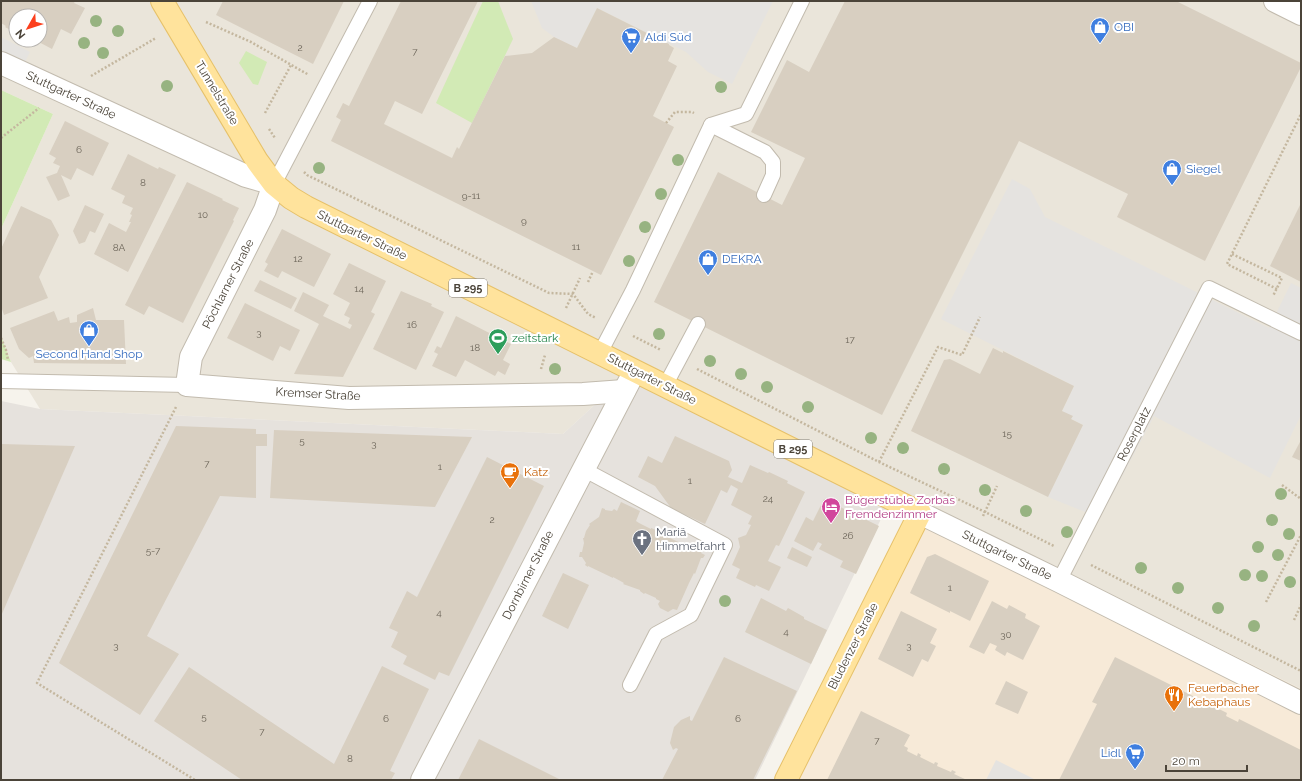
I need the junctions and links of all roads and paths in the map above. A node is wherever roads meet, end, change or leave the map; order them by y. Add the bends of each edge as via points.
1 (162, 1) edge
2 (370, 1) edge
3 (802, 1) edge
4 (1275, 1) edge
5 (1301, 14) edge
6 (206, 22) dead end
7 (1, 63) edge
8 (291, 65) junction
9 (326, 84) junction
10 (265, 113) dead end
11 (1301, 114) edge
12 (666, 122) dead end
13 (711, 125) junction
14 (268, 127) dead end
15 (288, 157) junction
16 (274, 184) junction
17 (764, 195) dead end
18 (1232, 254) junction
19 (593, 271) dead end
20 (580, 278) dead end
21 (1282, 278) dead end
22 (588, 282) dead end
23 (1277, 289) dead end
24 (573, 294) junction
25 (980, 317) dead end
26 (698, 324) dead end
27 (614, 327) junction
28 (1301, 333) edge
29 (600, 353) junction
30 (679, 359) junction
31 (635, 371) junction
32 (6, 381) edge
33 (187, 385) junction
34 (666, 386) junction
35 (624, 391) junction
36 (879, 462) junction
37 (583, 469) junction
38 (1282, 485) dead end
39 (997, 486) dead end
40 (1301, 499) edge
41 (985, 512) junction
42 (920, 513) junction
43 (1301, 535) edge
44 (973, 539) junction
45 (1072, 555) junction
46 (1059, 581) junction
47 (1266, 602) dead end
48 (1301, 605) edge
49 (1294, 620) dead end
50 (1301, 671) edge
51 (630, 685) dead end
52 (1301, 703) edge
53 (195, 780) edge
54 (422, 780) edge
55 (786, 780) edge

1 - 16 main road, Tunnelstraße / B 295 via 257,161
2 - 9 lane
3 - 13 lane via 746,114
4 - 5 street
6 - 8 path via 251,42
7 - 16 street, Stuttgarter Straße via 246,176
8 - 9 path
8 - 10 path
9 - 15 lane
11 - 18 path
12 - 13 path via 675,112 692,112
13 - 17 lane via 765,152 773,162 773,175
13 - 27 lane
14 - 15 path
15 - 16 lane
15 - 24 path via 307,175 549,293
16 - 29 main road, Stuttgarter Straße / B 295 via 306,207
16 - 33 street, Pöchlarner Straße via 266,210 192,357
18 - 21 path
18 - 23 path via 1227,264
19 - 22 path
20 - 24 path
24 - 27 path via 588,314
25 - 36 path via 962,355 938,348
26 - 30 lane
27 - 29 lane
27 - 30 path
28 - 45 lane, Roserplatz via 1209,288
29 - 31 main road, Stuttgarter Straße / B 295
30 - 34 lane
30 - 36 path
31 - 34 main road, Stuttgarter Straße / B 295
31 - 35 street, Dornbirner Straße
32 - 33 lane, Kremser Straße
33 - 35 street, Kremser Straße via 349,398
33 - 53 path via 37,682
34 - 42 main road, Stuttgarter Straße / B 295
35 - 37 street, Dornbirner Straße
36 - 41 path
37 - 51 lane via 725,545 691,615 656,634
37 - 54 street, Dornbirner Straße
38 - 40 path
39 - 41 path
41 - 44 path
41 - 45 path
42 - 44 street, Stuttgarter Straße
42 - 55 main road, Bludenzer Straße
43 - 47 path
44 - 46 street, Stuttgarter Straße
45 - 46 lane, Roserplatz
45 - 50 path
46 - 52 street, Stuttgarter Straße
48 - 49 path

